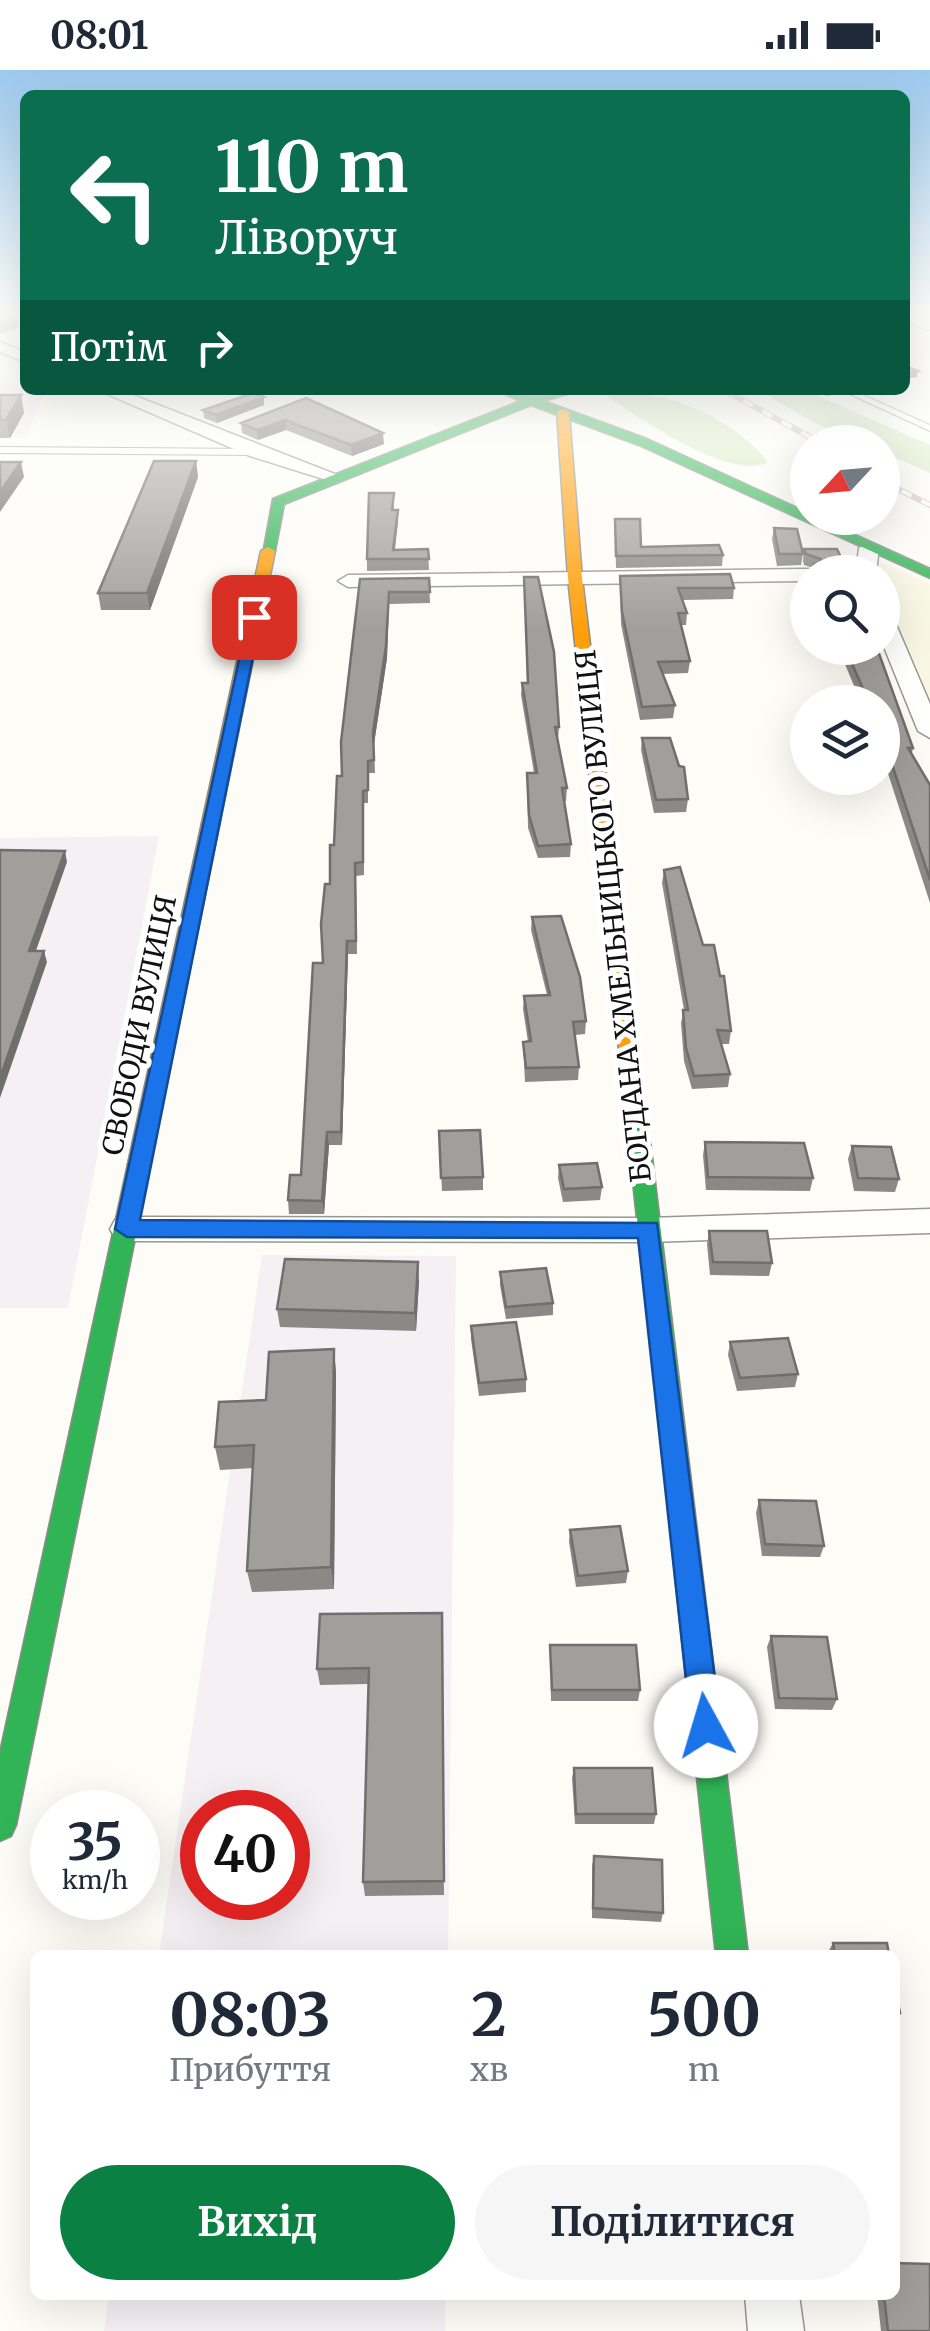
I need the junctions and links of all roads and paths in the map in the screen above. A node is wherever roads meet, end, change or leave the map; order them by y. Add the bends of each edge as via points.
1 (178, 420) edge
2 (483, 420) edge
3 (564, 420) edge
4 (583, 420) edge
5 (617, 420) edge
6 (244, 423) edge
7 (214, 434) junction
8 (643, 442) junction
9 (0, 450) edge
10 (256, 452) junction
11 (336, 478) junction
12 (870, 548) junction
13 (869, 555) edge
14 (930, 574) edge
15 (790, 575) edge
16 (575, 578) junction
17 (348, 581) dead end
18 (900, 658) edge
19 (930, 731) edge
20 (930, 1221) edge
21 (127, 1229) junction
22 (649, 1230) junction
23 (0, 1825) edge
24 (731, 1950) edge
25 (773, 2300) edge
26 (776, 2331) edge

1 - 7 street
2 - 11 street, СВОБОДИ ВУЛИЦЯ
3 - 16 street, БОГДАНА ХМЕЛЬНИЦЬКОГО ВУЛИЦЯ
4 - 8 street
5 - 8 street
6 - 7 street
7 - 10 street
8 - 12 street
9 - 10 lane
10 - 11 street
11 - 21 street, СВОБОДИ ВУЛИЦЯ via 278,502
12 - 13 street
12 - 14 street
15 - 16 street
16 - 17 street
16 - 22 street, БОГДАНА ХМЕЛЬНИЦЬКОГО ВУЛИЦЯ
18 - 19 street
20 - 22 street
21 - 22 street
21 - 23 street, СВОБОДИ ВУЛИЦЯ
22 - 24 street, БОГДАНА ХМЕЛЬНИЦЬКОГО ВУЛИЦЯ
25 - 26 street

